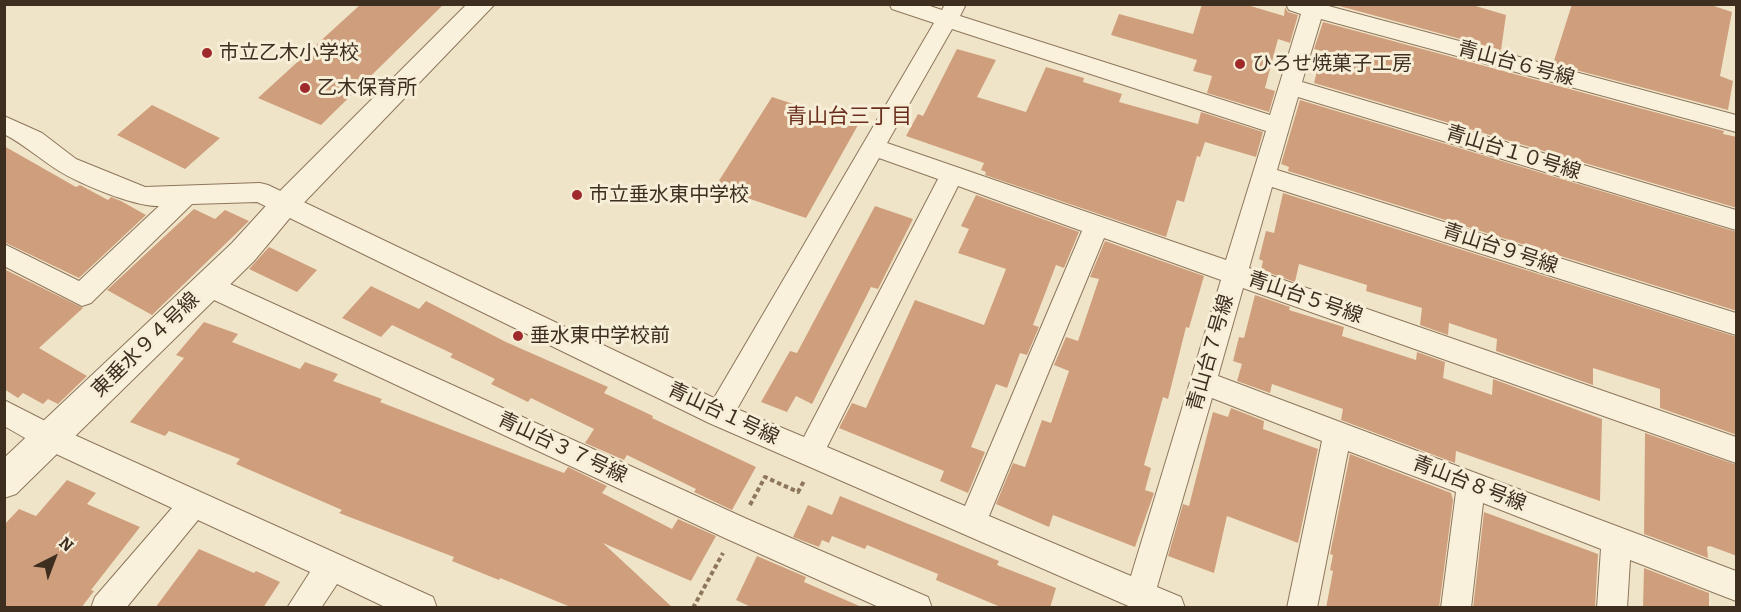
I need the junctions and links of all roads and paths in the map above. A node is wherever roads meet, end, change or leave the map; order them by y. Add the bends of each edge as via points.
1 (483, 4) edge
2 (899, 4) edge
3 (1304, 7) edge
4 (951, 13) edge
5 (1290, 86) junction
6 (1737, 123) edge
7 (4, 124) edge
8 (1278, 126) junction
9 (873, 147) junction
10 (952, 175) junction
11 (1263, 175) junction
12 (185, 196) junction
13 (284, 205) junction
14 (1737, 220) edge
15 (1097, 225) junction
16 (4, 254) edge
17 (1234, 273) junction
18 (208, 285) junction
19 (1737, 324) edge
20 (1202, 382) junction
21 (4, 412) edge
22 (719, 414) junction
23 (1337, 434) junction
24 (49, 437) junction
25 (1737, 450) edge
26 (810, 453) junction
27 (4, 482) edge
28 (1471, 485) junction
29 (194, 503) junction
30 (972, 523) junction
31 (1616, 540) junction
32 (332, 566) junction
33 (1737, 586) edge
34 (1140, 594) junction
35 (106, 608) edge
36 (302, 608) edge
37 (422, 608) edge
38 (917, 608) edge
39 (1170, 608) edge
40 (1302, 608) edge
41 (1456, 608) edge
42 (1612, 608) edge

1 - 13 street, 東垂水９４号線
2 - 4 street
3 - 5 street, 青山台７号線
3 - 6 street, 青山台６号線
4 - 8 street
4 - 9 street
5 - 8 street, 青山台７号線
5 - 14 street, 青山台１０号線
7 - 12 street, 青山台１号線 via 34,139 68,165 143,197
8 - 11 street, 青山台７号線
9 - 10 street, 青山台５号線
9 - 22 street
10 - 15 street, 青山台５号線
10 - 26 street
11 - 17 street, 青山台７号線
11 - 19 street, 青山台９号線
12 - 13 street, 青山台１号線 via 260,192
12 - 16 street via 82,295
13 - 18 street, 東垂水９４号線
13 - 22 street, 青山台１号線
15 - 17 street, 青山台５号線
15 - 30 street
17 - 20 street, 青山台７号線
17 - 25 street, 青山台５号線
18 - 24 street, 東垂水９４号線
18 - 38 street, 青山台３７号線
20 - 23 street, 青山台８号線
20 - 34 street, 青山台７号線
21 - 24 street
22 - 26 street, 青山台１号線
23 - 28 street, 青山台８号線
23 - 40 street
24 - 27 street, 東垂水９４号線
24 - 29 street
26 - 30 street, 青山台１号線
28 - 31 street, 青山台８号線
28 - 41 street
29 - 32 street
29 - 35 street
30 - 34 street, 青山台１号線
31 - 33 street, 青山台８号線
31 - 42 street
32 - 36 street
32 - 37 street
34 - 39 street, 青山台１号線

